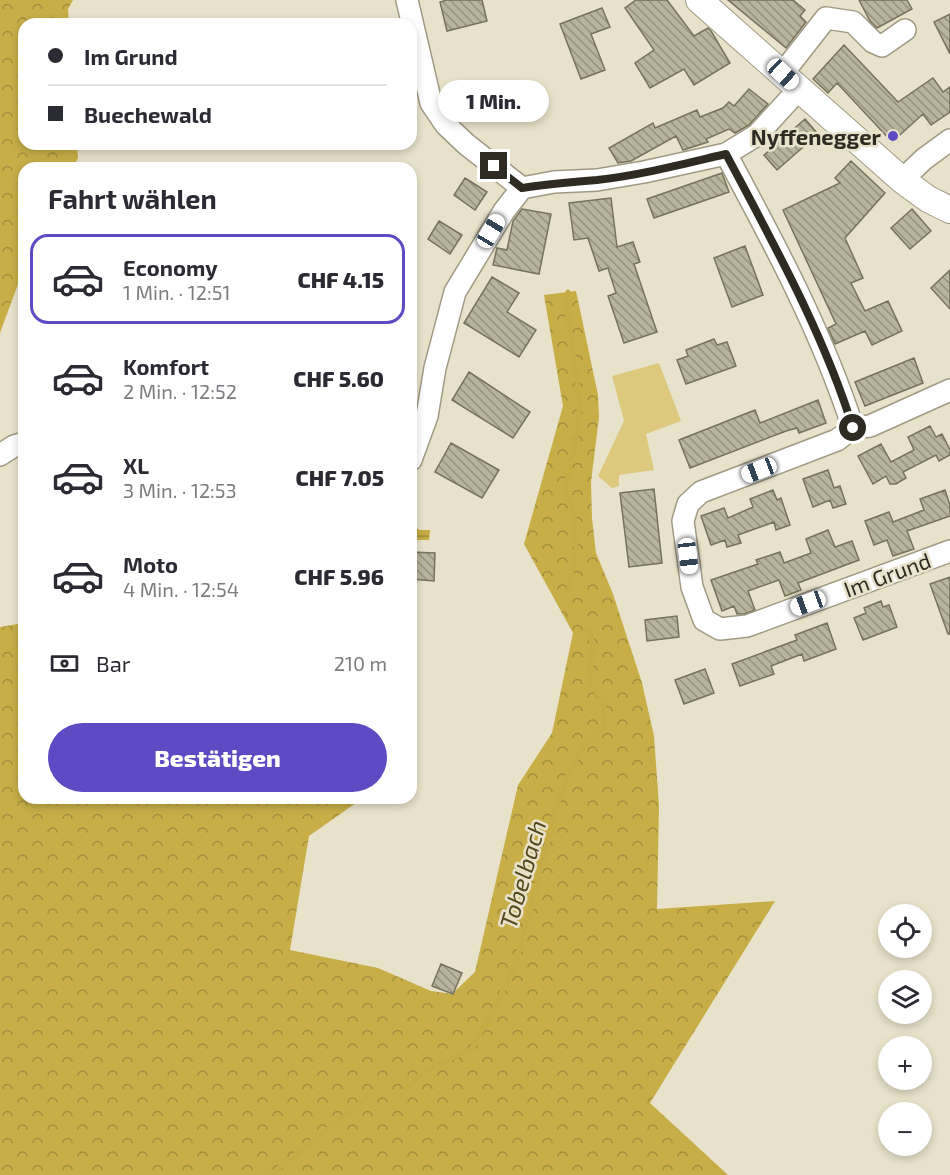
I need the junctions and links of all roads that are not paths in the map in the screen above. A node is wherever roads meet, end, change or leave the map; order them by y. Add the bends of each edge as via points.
1 (407, 0) edge
2 (699, 0) edge
3 (411, 18) edge
4 (905, 30) dead end
5 (417, 43) edge
6 (791, 82) junction
7 (950, 140) edge
8 (726, 154) junction
9 (902, 180) junction
10 (522, 188) junction
11 (950, 210) edge
12 (950, 390) edge
13 (853, 428) junction
14 (417, 444) edge
15 (18, 445) edge
16 (0, 455) edge
17 (950, 550) edge

1 - 3 street
2 - 6 main road
4 - 6 street via 882,46 853,22 826,18
5 - 10 street via 431,103 446,125
6 - 8 street via 757,135
6 - 9 main road
7 - 9 street
8 - 10 street via 597,180
8 - 13 street via 801,298
9 - 11 main road
10 - 14 street via 455,292 427,416
12 - 13 street, Im Grund via 870,426
13 - 17 street, Im Grund via 837,440 701,492 688,504 683,521 692,587 704,620 720,629 747,626
15 - 16 street

